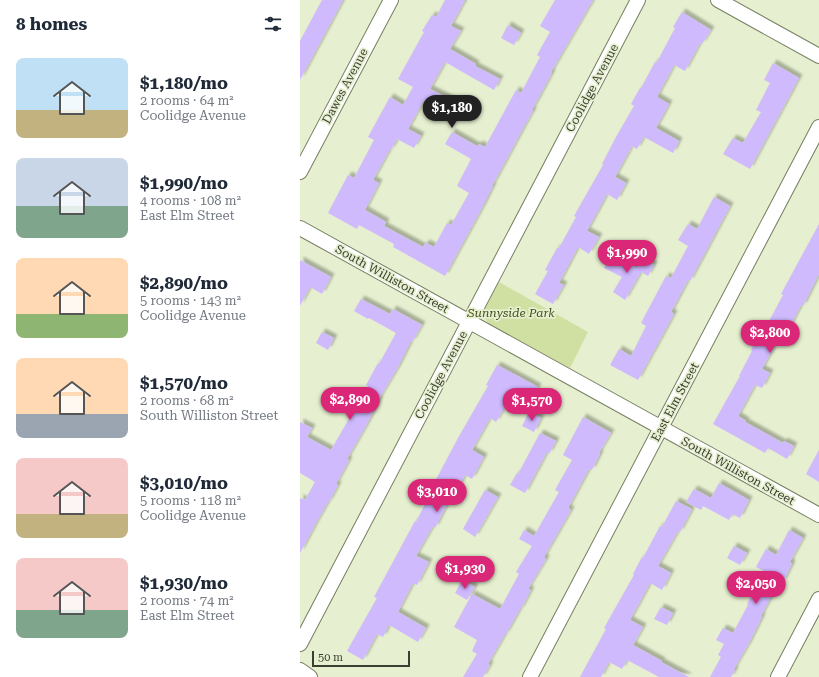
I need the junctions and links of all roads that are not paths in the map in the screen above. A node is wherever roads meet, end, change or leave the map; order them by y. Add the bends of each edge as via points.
1 (391, 0) edge
2 (638, 0) edge
3 (718, 0) edge
4 (819, 56) edge
5 (819, 127) edge
6 (300, 172) edge
7 (300, 228) edge
8 (469, 322) junction
9 (661, 428) junction
10 (819, 516) edge
11 (819, 599) edge
12 (300, 644) edge
13 (300, 670) edge
14 (310, 677) edge
15 (530, 677) edge
16 (778, 677) edge

1 - 6 street, Dawes Avenue
2 - 8 street, Coolidge Avenue
3 - 4 street
5 - 9 street, East Elm Street
7 - 8 street, South Williston Street
8 - 9 street, South Williston Street
8 - 12 street, Coolidge Avenue
9 - 10 street, South Williston Street
9 - 15 street, East Elm Street
11 - 16 street
13 - 14 street

